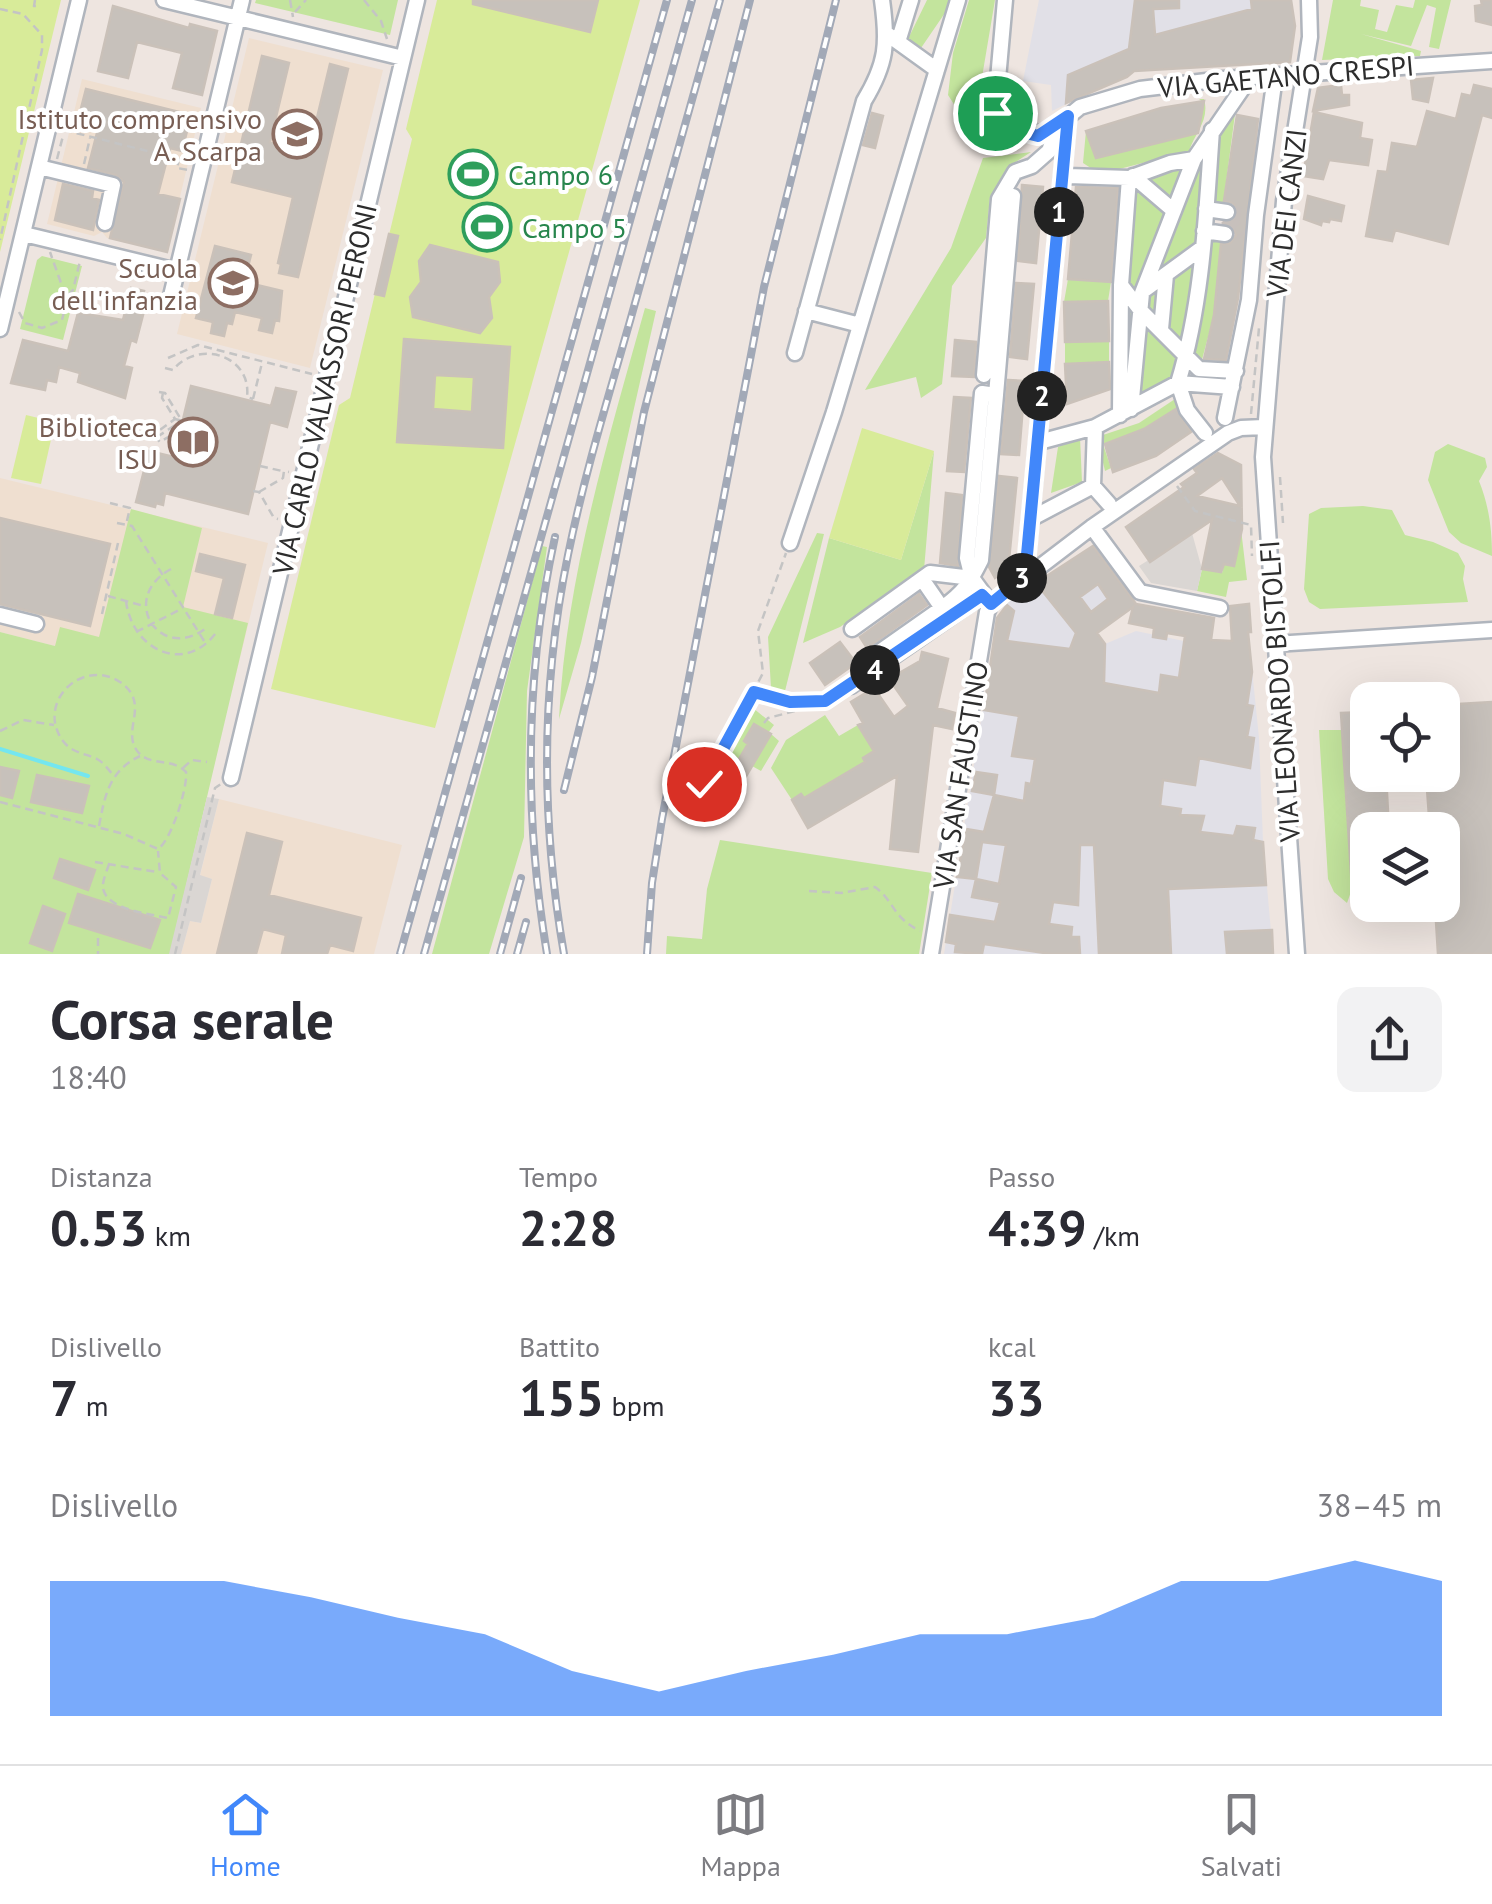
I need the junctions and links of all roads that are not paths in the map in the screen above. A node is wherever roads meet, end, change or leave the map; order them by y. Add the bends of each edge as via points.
1 (79, 0) edge
2 (164, 0) edge
3 (242, 0) edge
4 (417, 0) edge
5 (882, 0) edge
6 (911, 0) edge
7 (958, 0) edge
8 (1006, 0) edge
9 (1309, 0) edge
10 (238, 18) junction
11 (893, 38) junction
12 (404, 58) junction
13 (1492, 60) edge
14 (936, 70) junction
15 (1304, 73) junction
16 (1242, 89) dead end
17 (1272, 90) dead end
18 (1063, 120) junction
19 (1212, 130) junction
20 (1194, 160) junction
21 (1164, 165) junction
22 (40, 167) junction
23 (1068, 176) dead end
24 (1131, 177) junction
25 (1013, 196) dead end
26 (1159, 198) junction
27 (1174, 211) junction
28 (1220, 217) junction
29 (105, 222) dead end
30 (1204, 231) junction
31 (24, 234) junction
32 (1202, 248) junction
33 (176, 271) junction
34 (1166, 275) junction
35 (1121, 285) junction
36 (1143, 290) junction
37 (171, 296) dead end
38 (4, 298) edge
39 (1140, 311) junction
40 (806, 312) junction
41 (860, 325) junction
42 (0, 328) edge
43 (1161, 329) junction
44 (795, 353) dead end
45 (1186, 356) junction
46 (1236, 371) junction
47 (984, 374) dead end
48 (1178, 383) junction
49 (1232, 387) junction
50 (1126, 412) junction
51 (1226, 418) dead end
52 (1094, 427) junction
53 (1264, 427) junction
54 (1206, 433) dead end
55 (1043, 442) dead end
56 (1092, 486) junction
57 (1109, 504) dead end
58 (1036, 516) dead end
59 (1092, 527) junction
60 (790, 543) road end
61 (1025, 576) junction
62 (972, 578) junction
63 (922, 579) junction
64 (987, 599) junction
65 (942, 608) junction
66 (1220, 608) dead end
67 (0, 615) edge
68 (36, 624) dead end
69 (852, 628) dead end
70 (1492, 630) edge
71 (1275, 644) junction
72 (868, 660) dead end
73 (852, 686) road end
74 (225, 781) road end
75 (932, 954) edge
76 (1296, 954) edge

1 - 22 street
2 - 10 street
3 - 10 street
4 - 12 street, VIA CARLO VALVASSORI PERONI
5 - 11 street
6 - 11 street
7 - 14 street
8 - 18 street, VIA GAETANO CRESPI via 995,113 1007,128 1030,134
9 - 15 street, VIA DEI CANZI
10 - 12 street
10 - 33 street
11 - 14 street
11 - 40 street via 864,101
12 - 74 street, VIA CARLO VALVASSORI PERONI
13 - 15 street, VIA GAETANO CRESPI
14 - 41 street
15 - 18 street, VIA GAETANO CRESPI via 1140,88 1080,107
15 - 53 street, VIA DEI CANZI via 1284,200
16 - 19 street
17 - 46 street
18 - 47 street via 1049,151 1016,172 999,199
18 - 61 street
19 - 20 street
19 - 28 street
20 - 21 street
20 - 27 street
21 - 24 street
21 - 26 street
22 - 29 street via 113,185
22 - 31 street
23 - 24 street
24 - 26 street
24 - 35 street
25 - 62 street via 982,560
26 - 27 street
27 - 36 street
28 - 30 street
28 - 30 street
30 - 32 street
31 - 33 street
31 - 38 street
32 - 34 street
32 - 45 street
33 - 37 street
34 - 36 street
34 - 43 street
35 - 39 street
35 - 50 street
36 - 39 street
38 - 42 street
39 - 43 street
39 - 50 street
40 - 41 street
40 - 44 street
41 - 60 street
43 - 45 street
45 - 46 street via 1199,368
45 - 48 street
46 - 49 street
48 - 49 street
48 - 50 street
48 - 54 street via 1187,410
49 - 51 street
50 - 52 street
52 - 55 street
52 - 56 street
53 - 59 street via 1228,433
53 - 71 street, VIA LEONARDO BISTOLFI
56 - 57 street
56 - 58 street
59 - 61 street
59 - 66 street via 1140,592
61 - 64 street
62 - 63 street
62 - 64 street
62 - 65 street
63 - 65 street
63 - 69 street
64 - 73 street
64 - 75 street, VIA SAN FAUSTINO
65 - 72 street
67 - 68 street
70 - 71 street
71 - 76 street, VIA LEONARDO BISTOLFI

